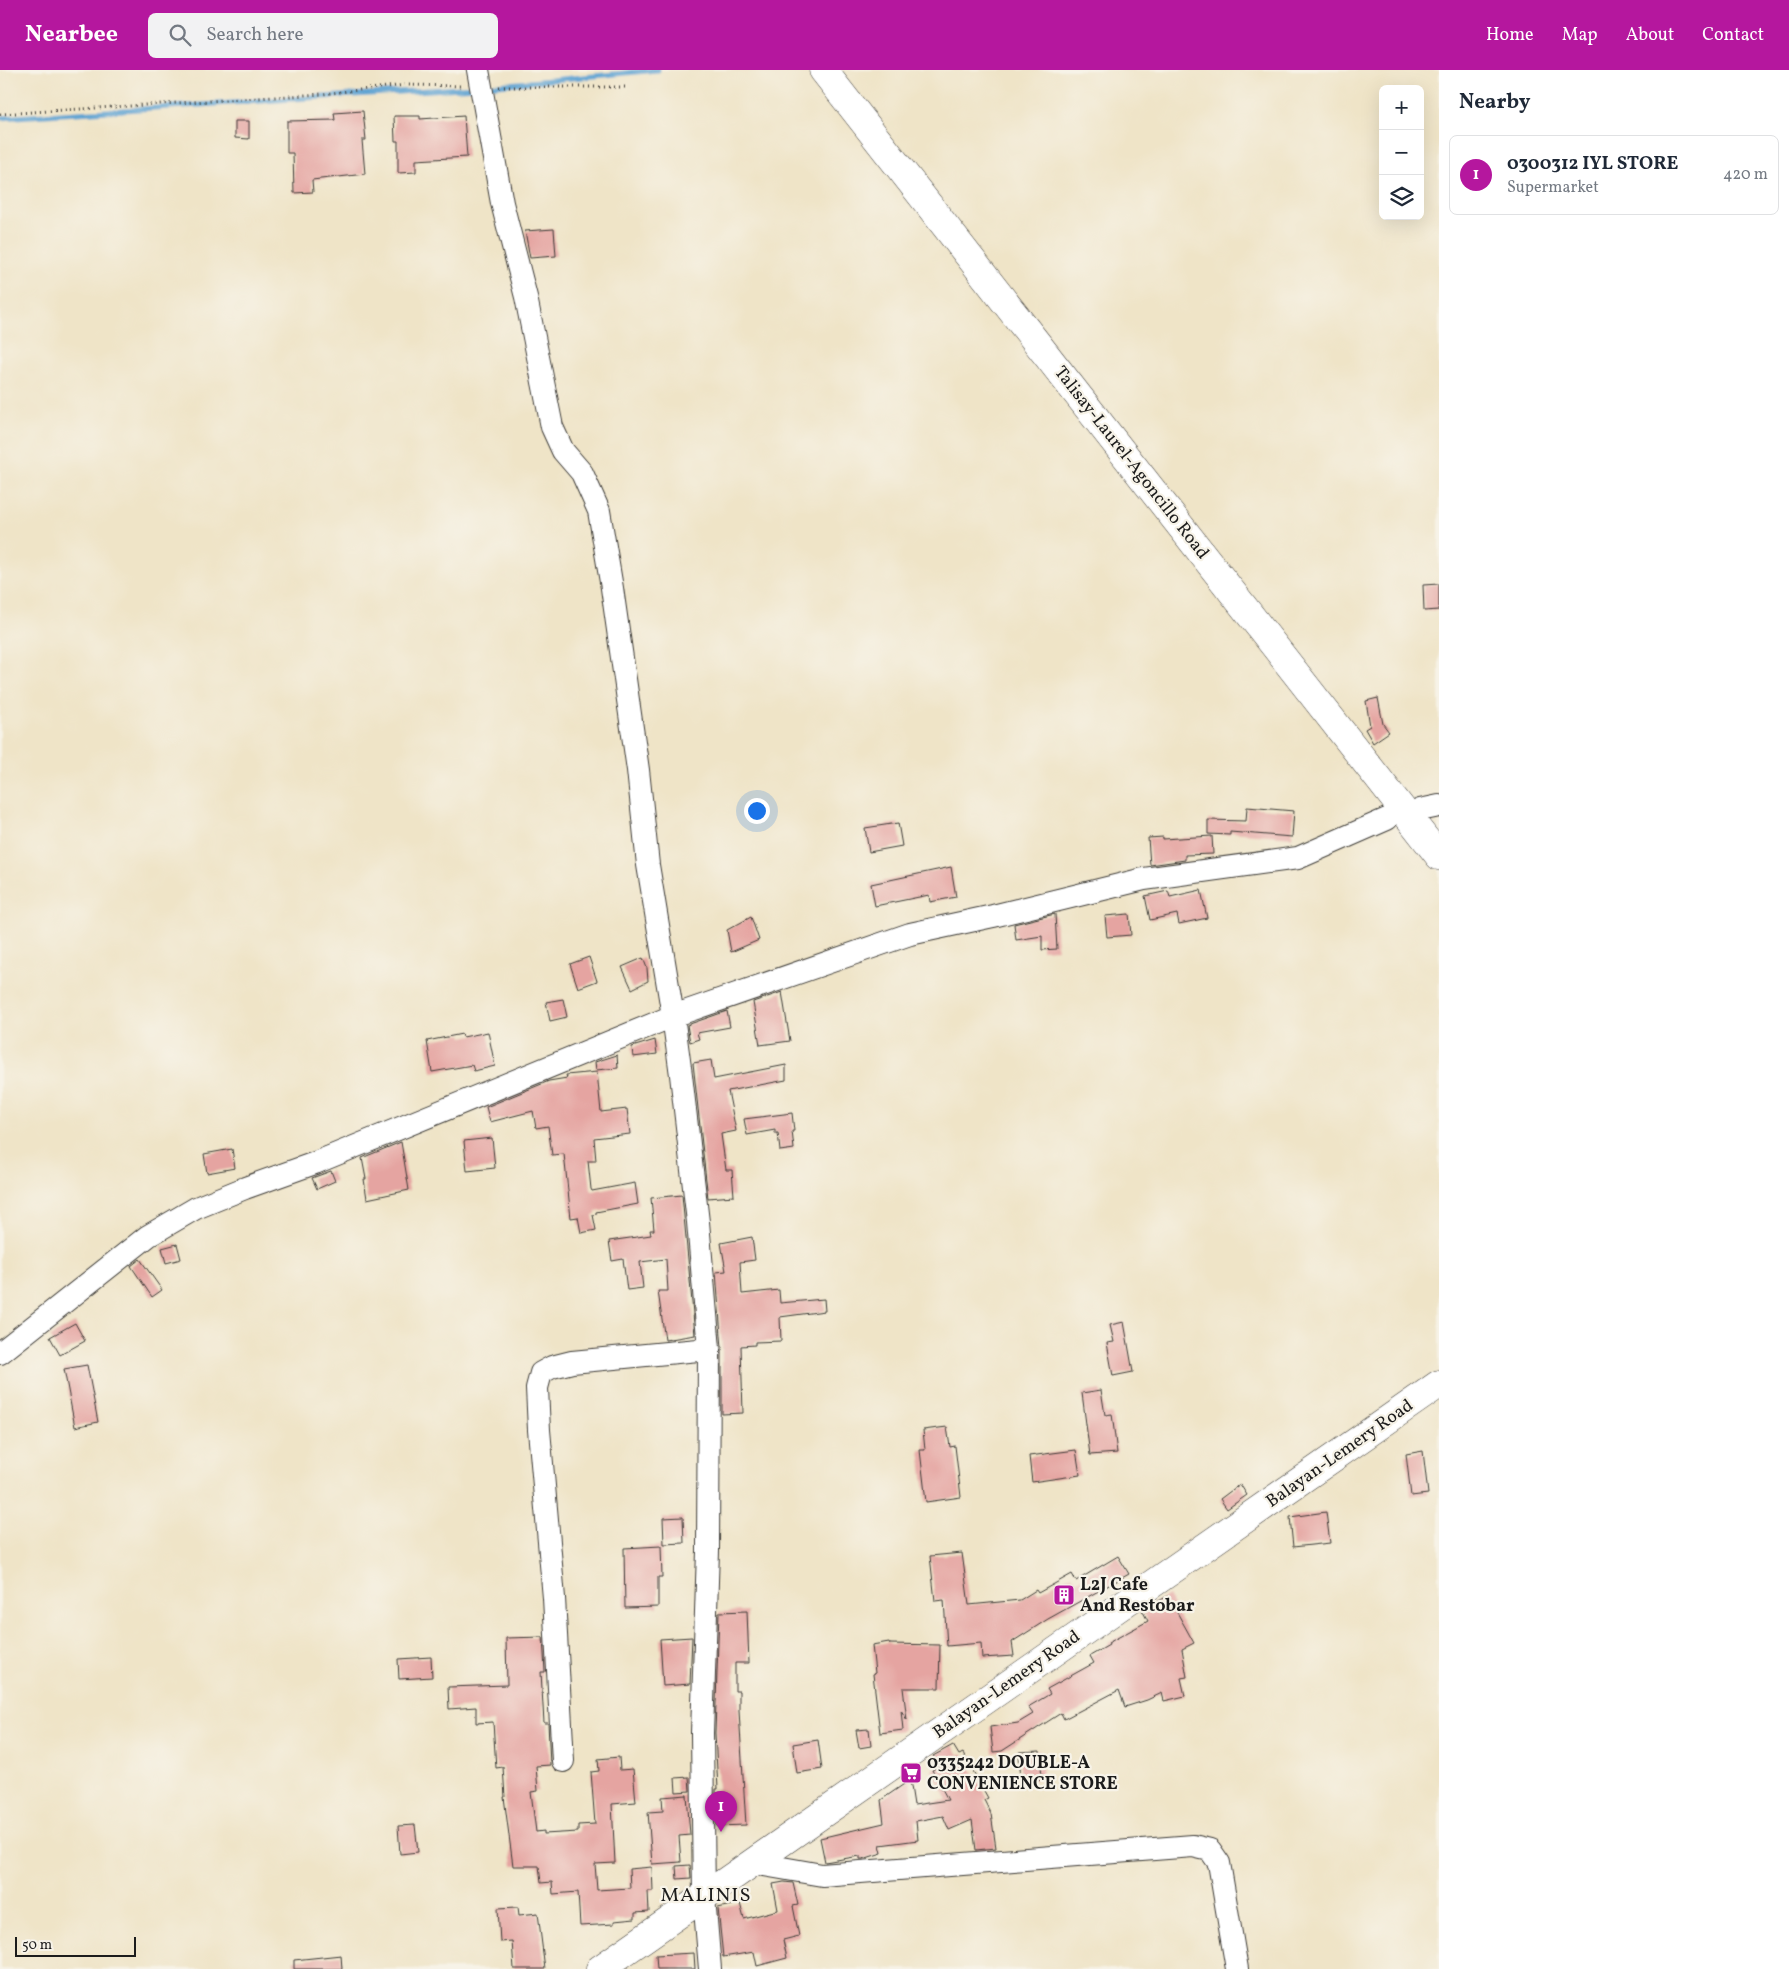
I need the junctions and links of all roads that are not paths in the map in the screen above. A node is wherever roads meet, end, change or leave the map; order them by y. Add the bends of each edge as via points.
1 (823, 70) edge
2 (480, 78) edge
3 (1388, 819) dead end
4 (1439, 856) edge
5 (673, 1016) junction
6 (709, 1349) junction
7 (0, 1353) edge
8 (1439, 1384) edge
9 (563, 1761) dead end
10 (753, 1863) junction
11 (704, 1896) junction
12 (600, 1969) edge
13 (710, 1969) edge
14 (1237, 1969) edge

1 - 4 main road, Talisay-Laurel-Agoncillo Road
2 - 5 street via 502,202 526,297 552,427 563,451 582,474 599,511 638,770 648,865
3 - 5 street via 1298,858 1144,879 910,934
5 - 6 street via 698,1222
5 - 7 street via 196,1208 148,1236
6 - 9 street via 572,1362 552,1367 541,1374 537,1388
6 - 11 street via 708,1551 702,1733
8 - 10 main road, Balayan-Lemery Road
10 - 11 main road, Balayan-Lemery Road
10 - 14 street via 822,1875 1192,1846 1210,1850 1219,1863
11 - 12 main road, Balayan-Lemery Road
11 - 13 street

